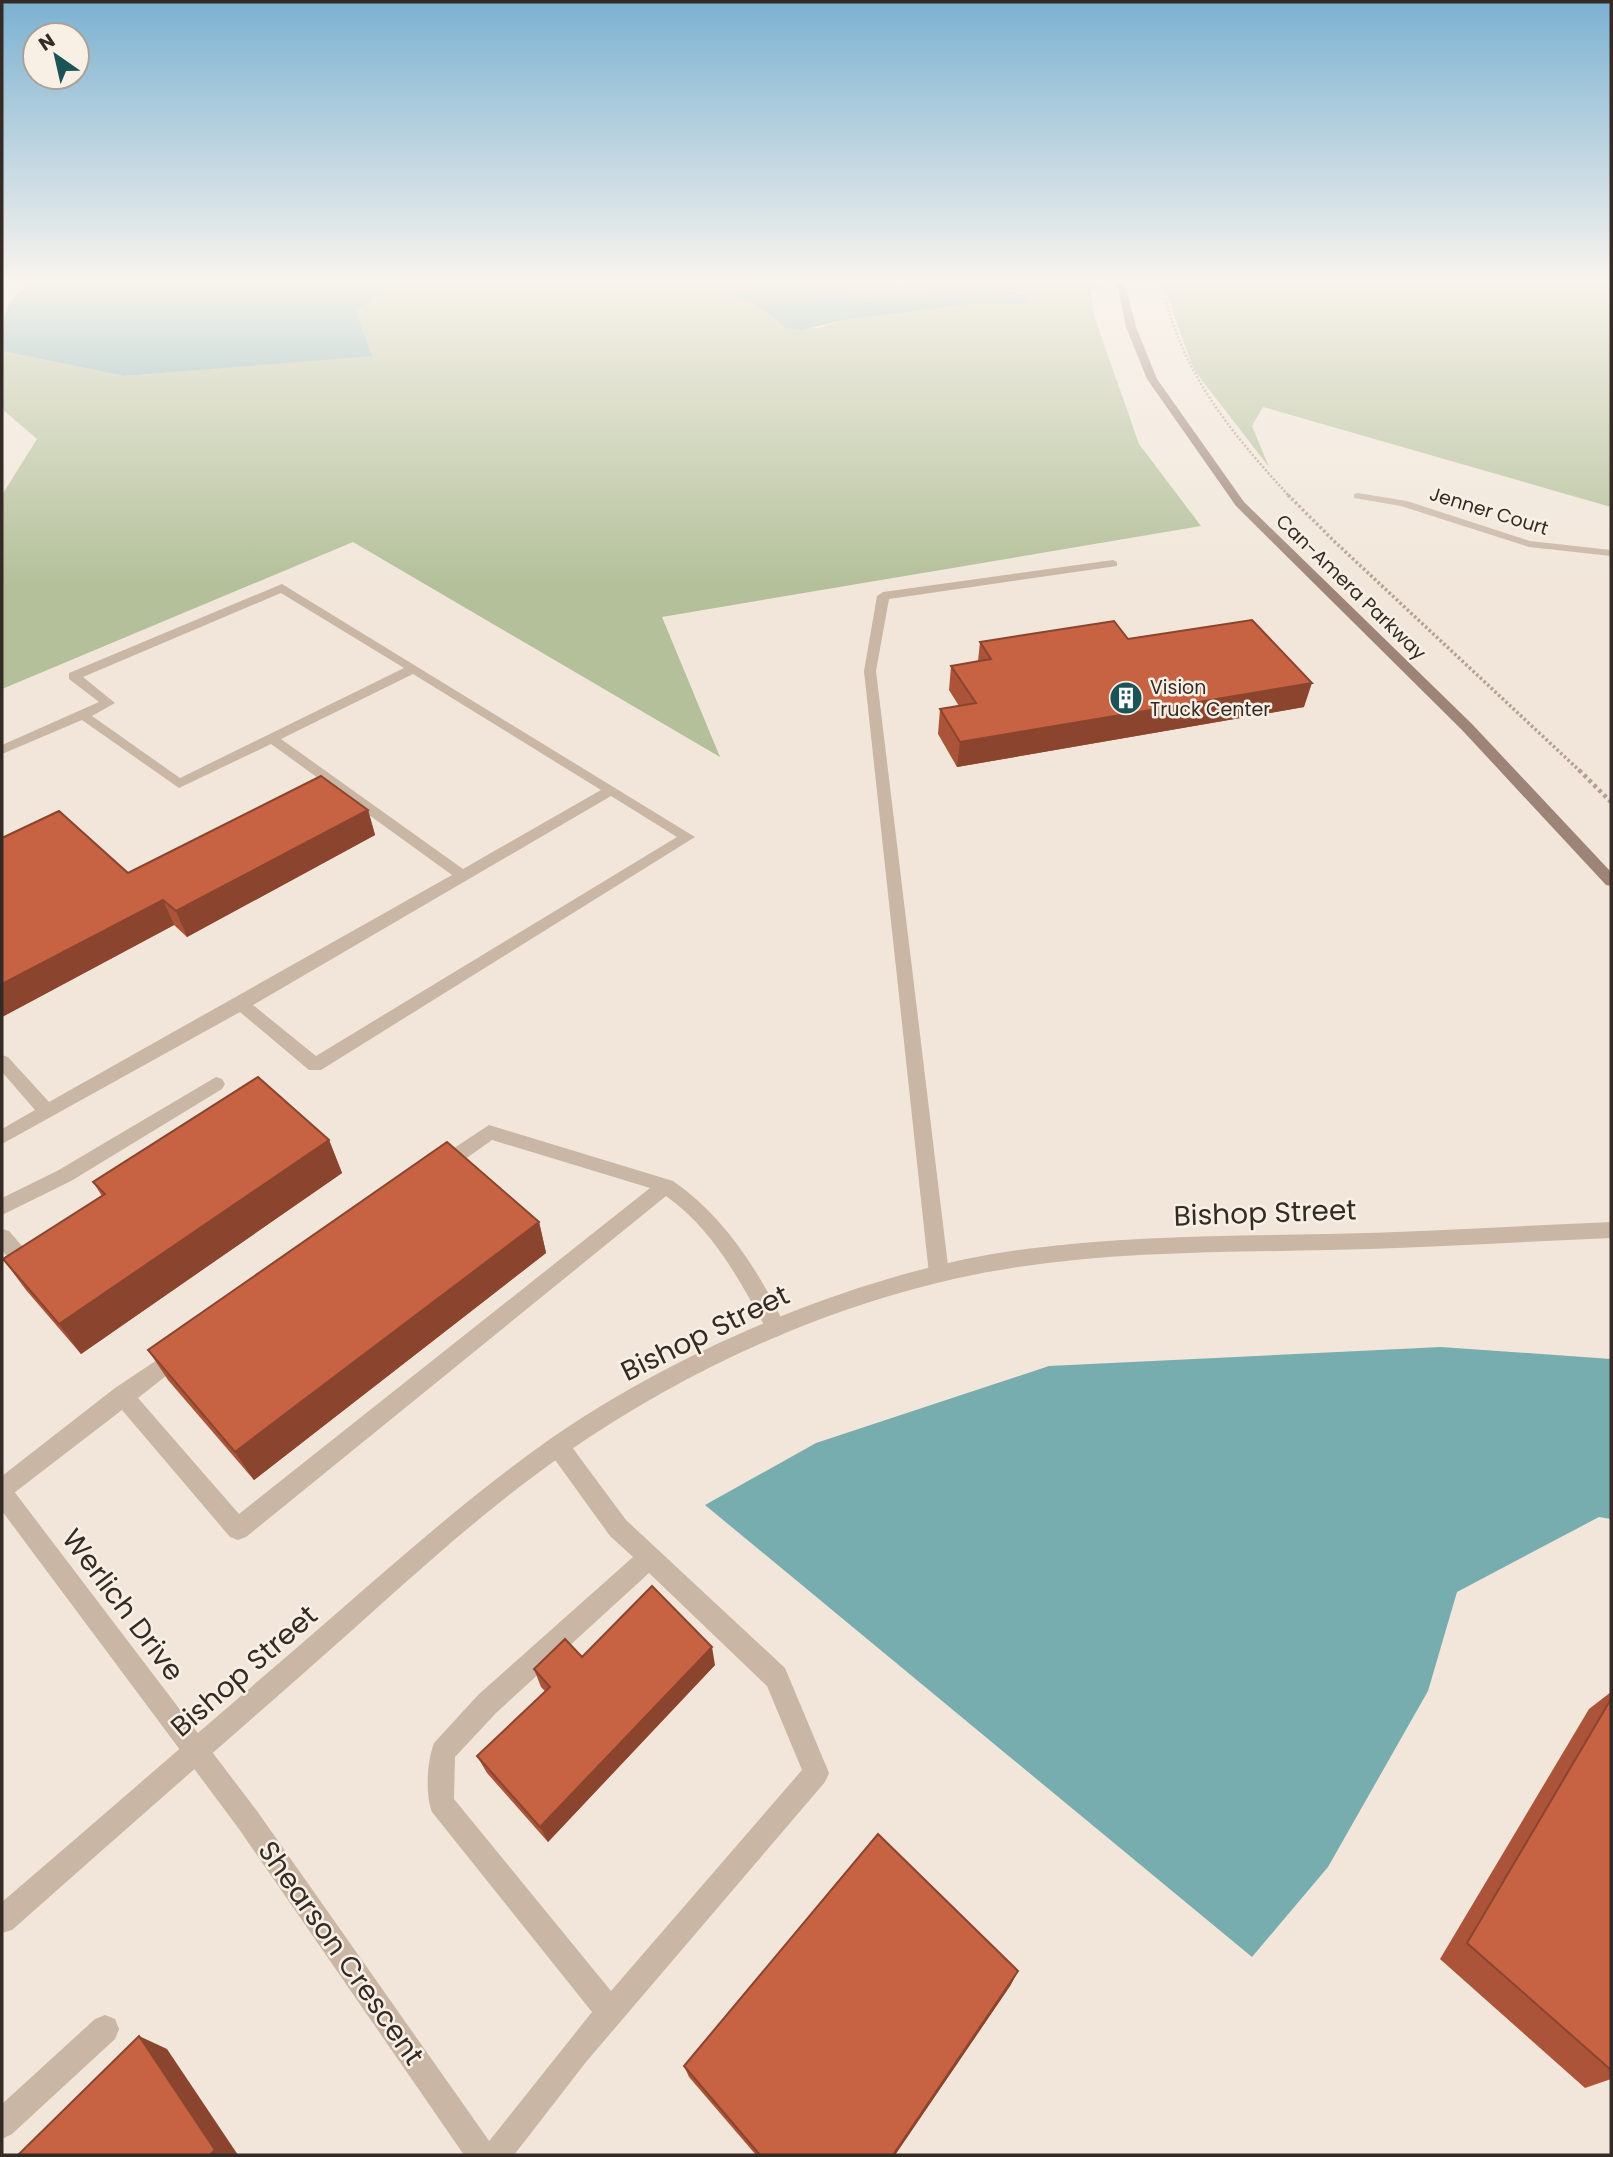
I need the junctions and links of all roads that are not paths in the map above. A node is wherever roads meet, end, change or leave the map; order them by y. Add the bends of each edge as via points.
1 (1155, 384) edge
2 (1359, 496) dead end
3 (1611, 553) edge
4 (1113, 564) dead end
5 (412, 669) junction
6 (83, 715) junction
7 (273, 739) junction
8 (2, 750) edge
9 (611, 790) junction
10 (463, 876) junction
11 (1611, 881) edge
12 (241, 1004) junction
13 (2, 1060) edge
14 (216, 1084) dead end
15 (47, 1112) junction
16 (2, 1138) edge
17 (422, 1180) edge
18 (666, 1186) junction
19 (2, 1207) edge
20 (1611, 1230) edge
21 (2, 1237) edge
22 (29, 1268) edge
23 (939, 1273) junction
24 (776, 1328) junction
25 (189, 1348) edge
26 (122, 1395) junction
27 (558, 1446) junction
28 (2, 1491) edge
29 (649, 1558) junction
30 (196, 1752) junction
31 (2, 1920) edge
32 (610, 2012) junction
33 (104, 2029) dead end
34 (2, 2124) edge
35 (482, 2155) edge
36 (496, 2155) edge

1 - 11 main road, Can-Amera Parkway via 1240,504 1466,727
2 - 3 street, Jenner Court via 1403,503 1529,544
4 - 23 street via 883,596 870,671
5 - 6 street via 282,588 74,676 108,703
5 - 7 street
5 - 9 street
6 - 7 street via 179,784
6 - 8 street
7 - 10 street
9 - 10 street
9 - 12 street via 688,837 314,1065
10 - 12 street
12 - 15 street
13 - 15 street
14 - 19 street via 64,1176
15 - 16 street
17 - 18 street via 489,1132
18 - 24 street via 685,1197 725,1239
18 - 26 street via 238,1529
20 - 23 street, Bishop Street via 1192,1243 1025,1257
21 - 22 street
23 - 24 street, Bishop Street
24 - 27 street, Bishop Street via 670,1377
25 - 26 street
26 - 28 street
27 - 29 street via 618,1528
27 - 30 street, Bishop Street via 472,1511
28 - 30 street, Werlich Drive
29 - 32 street via 776,1677 816,1773
29 - 32 street via 487,1704 443,1752 441,1803
30 - 31 street, Bishop Street
30 - 35 street, Shearson Crescent
32 - 36 street
33 - 34 street

